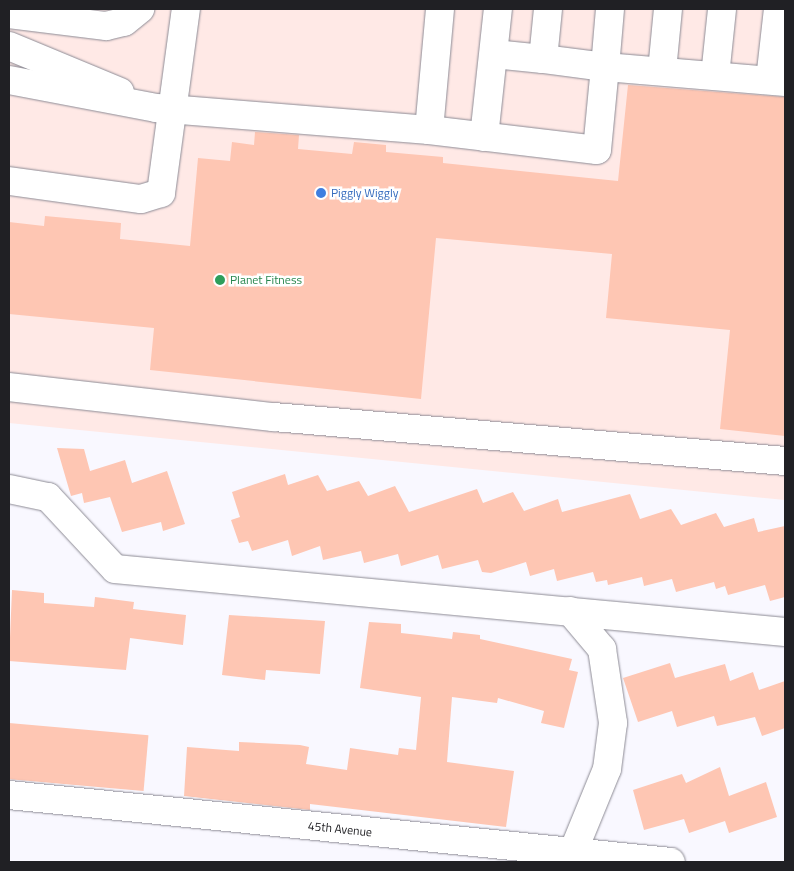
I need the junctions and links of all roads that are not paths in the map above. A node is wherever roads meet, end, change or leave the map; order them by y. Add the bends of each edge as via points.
1 (140, 9) edge
2 (186, 9) edge
3 (440, 9) edge
4 (498, 9) edge
5 (548, 9) edge
6 (610, 9) edge
7 (668, 9) edge
8 (722, 9) edge
9 (778, 9) edge
10 (9, 14) edge
11 (9, 46) edge
12 (494, 54) junction
13 (543, 59) junction
14 (605, 67) junction
15 (662, 71) junction
16 (715, 76) junction
17 (9, 80) edge
18 (778, 81) edge
19 (166, 109) junction
20 (429, 130) junction
21 (484, 137) junction
22 (9, 181) edge
23 (9, 387) edge
24 (785, 461) edge
25 (9, 489) edge
26 (570, 611) junction
27 (785, 632) edge
28 (9, 795) edge
29 (573, 852) junction
30 (670, 862) edge

1 - 10 street via 124,22 106,26
2 - 19 street
3 - 20 street
4 - 12 street
5 - 13 street
6 - 14 street
7 - 15 street
8 - 16 street
9 - 18 street
11 - 19 street
12 - 13 street
12 - 21 street
13 - 14 street
14 - 15 street
14 - 21 street via 597,150
15 - 16 street
16 - 18 street
17 - 19 street
19 - 20 street
19 - 22 street via 161,193 140,200
20 - 21 street
23 - 24 street via 274,417
25 - 26 street via 48,497 115,569
26 - 27 street
26 - 29 street via 602,649 613,724 607,769
28 - 29 street, 45th Avenue
29 - 30 street, 45th Avenue

